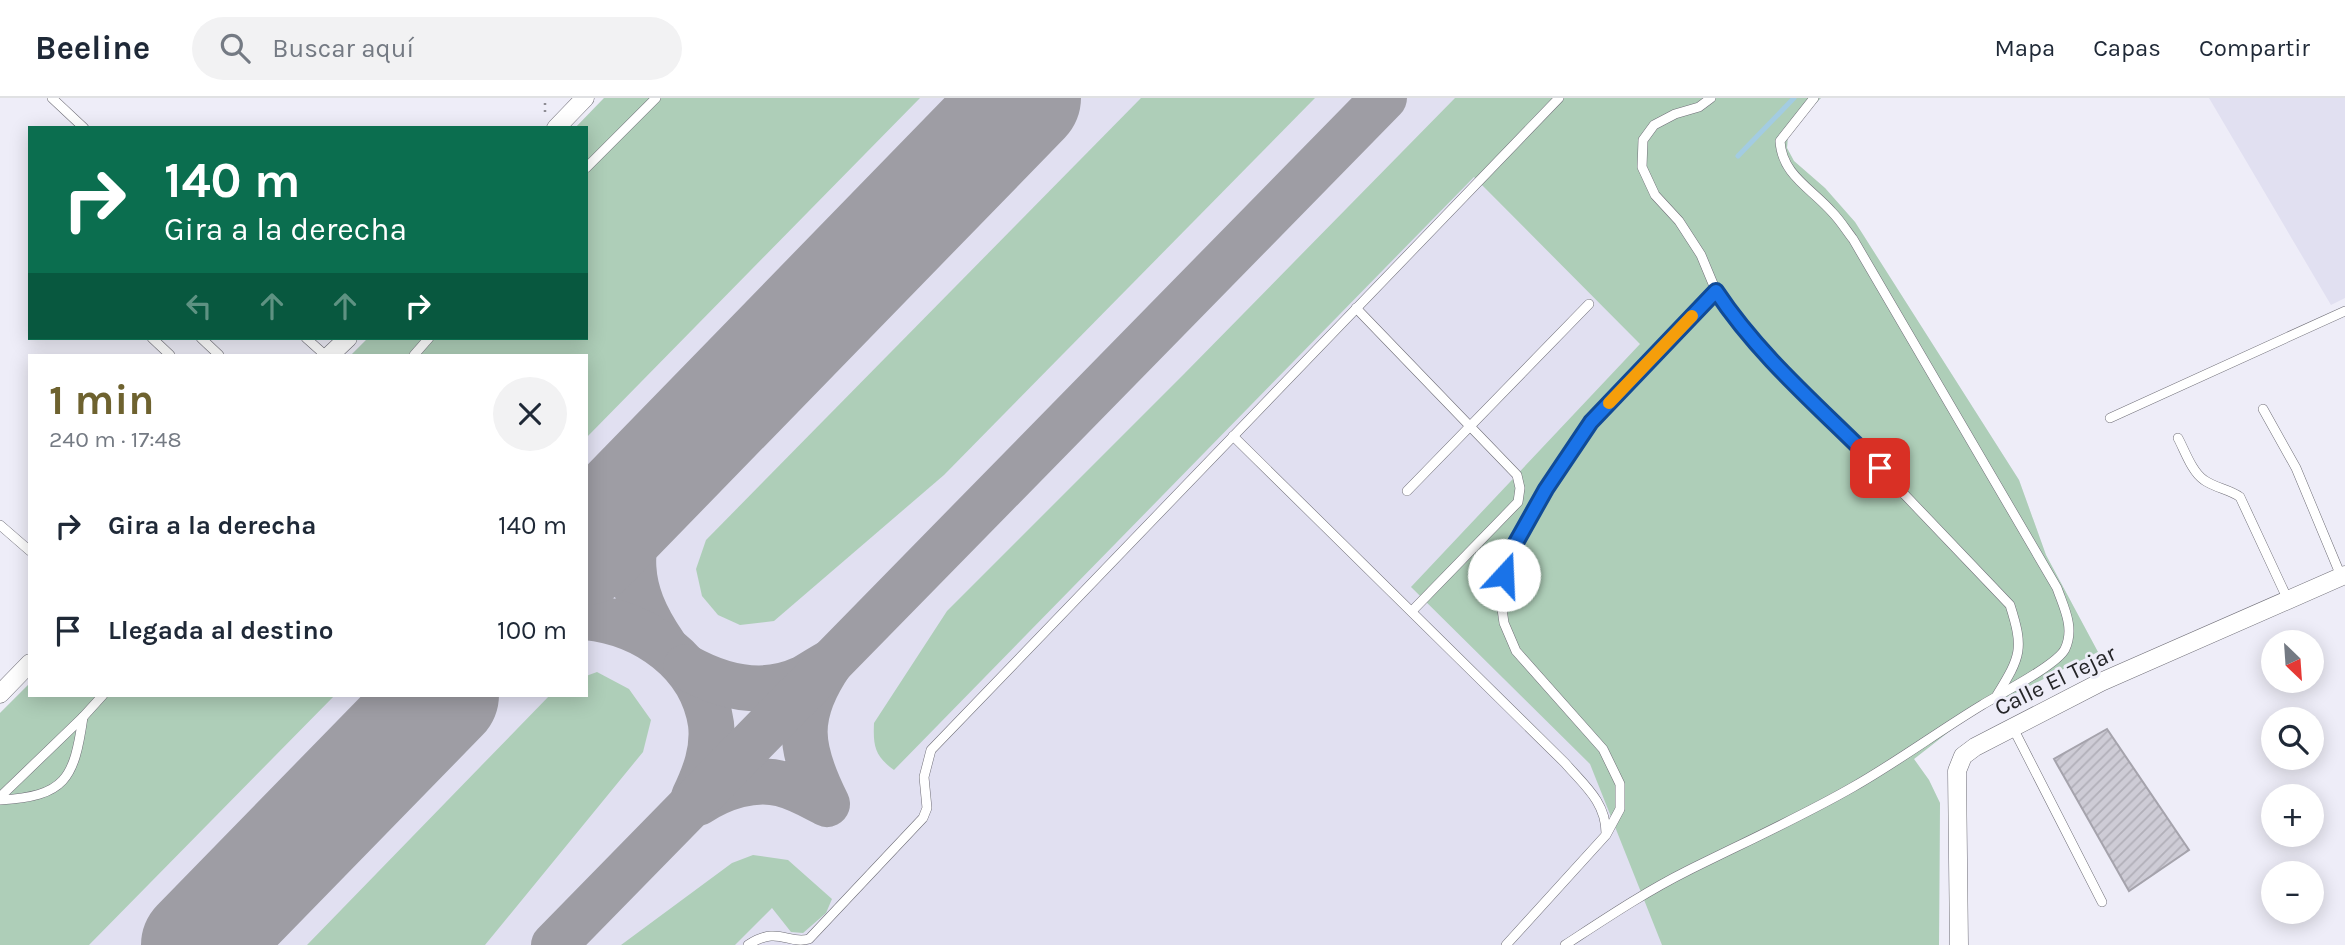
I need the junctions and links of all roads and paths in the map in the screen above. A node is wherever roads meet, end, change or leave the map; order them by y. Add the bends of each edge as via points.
1 (52, 98) edge
2 (585, 98) edge
3 (656, 98) edge
4 (1559, 98) edge
5 (1710, 98) edge
6 (1814, 98) edge
7 (81, 126) edge
8 (558, 126) edge
9 (588, 166) edge
10 (1716, 291) junction
11 (1589, 304) dead end
12 (1356, 309) junction
13 (2345, 311) edge
14 (154, 340) edge
15 (203, 340) edge
16 (308, 340) edge
17 (346, 340) edge
18 (427, 340) edge
19 (169, 354) edge
20 (218, 354) edge
21 (324, 354) edge
22 (331, 354) edge
23 (415, 354) edge
24 (2263, 409) dead end
25 (2110, 418) dead end
26 (1469, 426) junction
27 (1233, 436) junction
28 (2178, 438) dead end
29 (1406, 491) dead end
30 (0, 524) edge
31 (28, 549) edge
32 (2343, 575) edge
33 (2288, 600) junction
34 (1412, 611) junction
35 (28, 665) edge
36 (0, 694) edge
37 (1996, 696) junction
38 (101, 697) edge
39 (83, 718) junction
40 (2013, 728) junction
41 (0, 799) edge
42 (1606, 835) junction
43 (2102, 902) dead end
44 (748, 945) edge
45 (1506, 945) edge
46 (1565, 945) edge
47 (1959, 945) edge

1 - 7 lane
2 - 8 street
3 - 9 lane
4 - 12 lane
5 - 10 lane via 1654,125 1643,140 1642,167 1655,195 1701,255
6 - 37 lane via 1780,141 1785,165 1853,239 2057,588 2067,615 2070,634 2064,652
10 - 37 lane via 1735,320 1785,376 2010,605 2020,636 2015,665
10 - 42 lane via 1591,422 1509,555 1500,595 1504,624 1517,651 1603,749 1620,784 1620,809
11 - 26 lane
12 - 26 lane
12 - 27 lane
13 - 25 lane
14 - 19 lane
15 - 20 lane
16 - 21 lane
17 - 22 street
18 - 23 lane
24 - 32 lane via 2306,490
26 - 29 lane
26 - 34 lane via 1517,475 1521,488 1518,502
27 - 34 lane
27 - 44 lane via 931,750 924,777 927,808 923,818 809,939 765,936
28 - 33 lane via 2203,480 2240,497
30 - 31 lane
32 - 33 street, Calle El Tejar
33 - 40 street, Calle El Tejar via 2101,682
34 - 42 lane via 1591,792 1601,804
35 - 36 street
37 - 46 lane via 1854,787 1685,872
38 - 39 lane
39 - 41 lane
39 - 41 lane via 72,767 59,785 43,795
40 - 43 lane
40 - 47 street, Calle El Tejar via 1962,755 1957,771
42 - 45 lane

